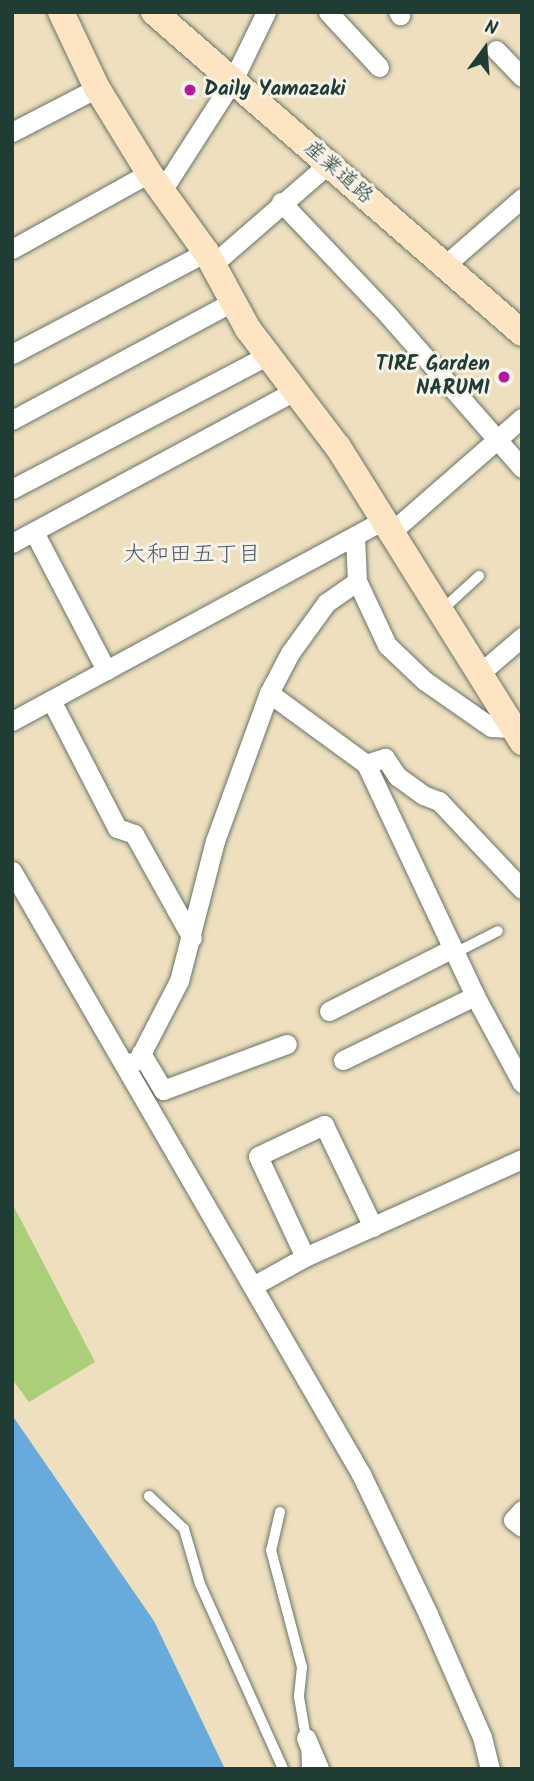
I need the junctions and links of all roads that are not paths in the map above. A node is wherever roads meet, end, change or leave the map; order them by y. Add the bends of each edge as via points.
1 (61, 12) edge
2 (154, 12) edge
3 (266, 12) edge
4 (328, 12) edge
5 (496, 50) dead end
6 (379, 67) dead end
7 (522, 77) edge
8 (233, 80) junction
9 (97, 88) junction
10 (12, 132) edge
11 (328, 164) junction
12 (156, 181) junction
13 (522, 198) edge
14 (281, 202) junction
15 (12, 249) edge
16 (209, 259) junction
17 (444, 266) junction
18 (232, 302) junction
19 (522, 333) edge
20 (12, 354) edge
21 (266, 356) junction
22 (294, 391) junction
23 (522, 418) edge
24 (12, 420) edge
25 (495, 440) junction
26 (522, 468) edge
27 (12, 489) edge
28 (386, 527) junction
29 (34, 532) junction
30 (355, 536) junction
31 (12, 543) edge
32 (479, 576) dead end
33 (357, 581) junction
34 (440, 612) junction
35 (522, 636) edge
36 (106, 670) junction
37 (479, 674) junction
38 (269, 694) junction
39 (51, 700) junction
40 (12, 720) edge
41 (517, 735) edge
42 (366, 764) junction
43 (12, 872) edge
44 (522, 889) edge
45 (498, 931) dead end
46 (192, 937) junction
47 (454, 950) junction
48 (475, 996) junction
49 (329, 1011) dead end
50 (287, 1044) dead end
51 (134, 1058) junction
52 (342, 1060) dead end
53 (522, 1083) edge
54 (522, 1159) edge
55 (373, 1227) junction
56 (305, 1257) junction
57 (260, 1282) dead end
58 (149, 1496) dead end
59 (522, 1510) edge
60 (279, 1513) dead end
61 (522, 1527) edge
62 (306, 1738) junction
63 (283, 1769) edge
64 (307, 1769) edge
65 (320, 1769) edge
66 (490, 1769) edge

1 - 9 street
2 - 8 street, 産業道路
3 - 8 street
4 - 6 street
5 - 7 street
8 - 11 street, 産業道路
8 - 12 street
9 - 10 street
9 - 12 street
11 - 14 street
11 - 17 street, 産業道路
12 - 15 street
12 - 16 street
13 - 17 street
14 - 16 street
14 - 25 street
16 - 18 street
16 - 20 street
17 - 19 street, 産業道路
18 - 21 street
18 - 24 street
21 - 22 street
21 - 27 street
22 - 28 street via 338,447
22 - 29 street
23 - 25 street
25 - 26 street
25 - 28 street
28 - 30 street
28 - 34 street
29 - 31 street
29 - 36 street
30 - 33 street
30 - 36 street
32 - 34 lane
33 - 38 street via 326,603 290,653
33 - 41 street via 387,645 405,664 491,727
34 - 37 street
35 - 37 street
36 - 39 street
37 - 41 street
38 - 42 street
38 - 46 street via 215,841
39 - 40 street
39 - 46 street via 117,828 134,834
42 - 44 street via 385,758 397,776 423,796 439,801
42 - 47 street
43 - 51 street
45 - 47 lane
46 - 51 street via 179,981
47 - 48 street
47 - 49 street
48 - 52 street
48 - 53 street
50 - 51 street via 163,1090
51 - 66 street via 361,1474 482,1737
54 - 55 street
55 - 56 street
55 - 56 street via 324,1125 258,1156
56 - 57 street
58 - 63 lane via 184,1529 200,1584
59 - 61 street via 513,1520
60 - 62 lane via 271,1550 302,1667 299,1697
62 - 64 lane
62 - 65 street

